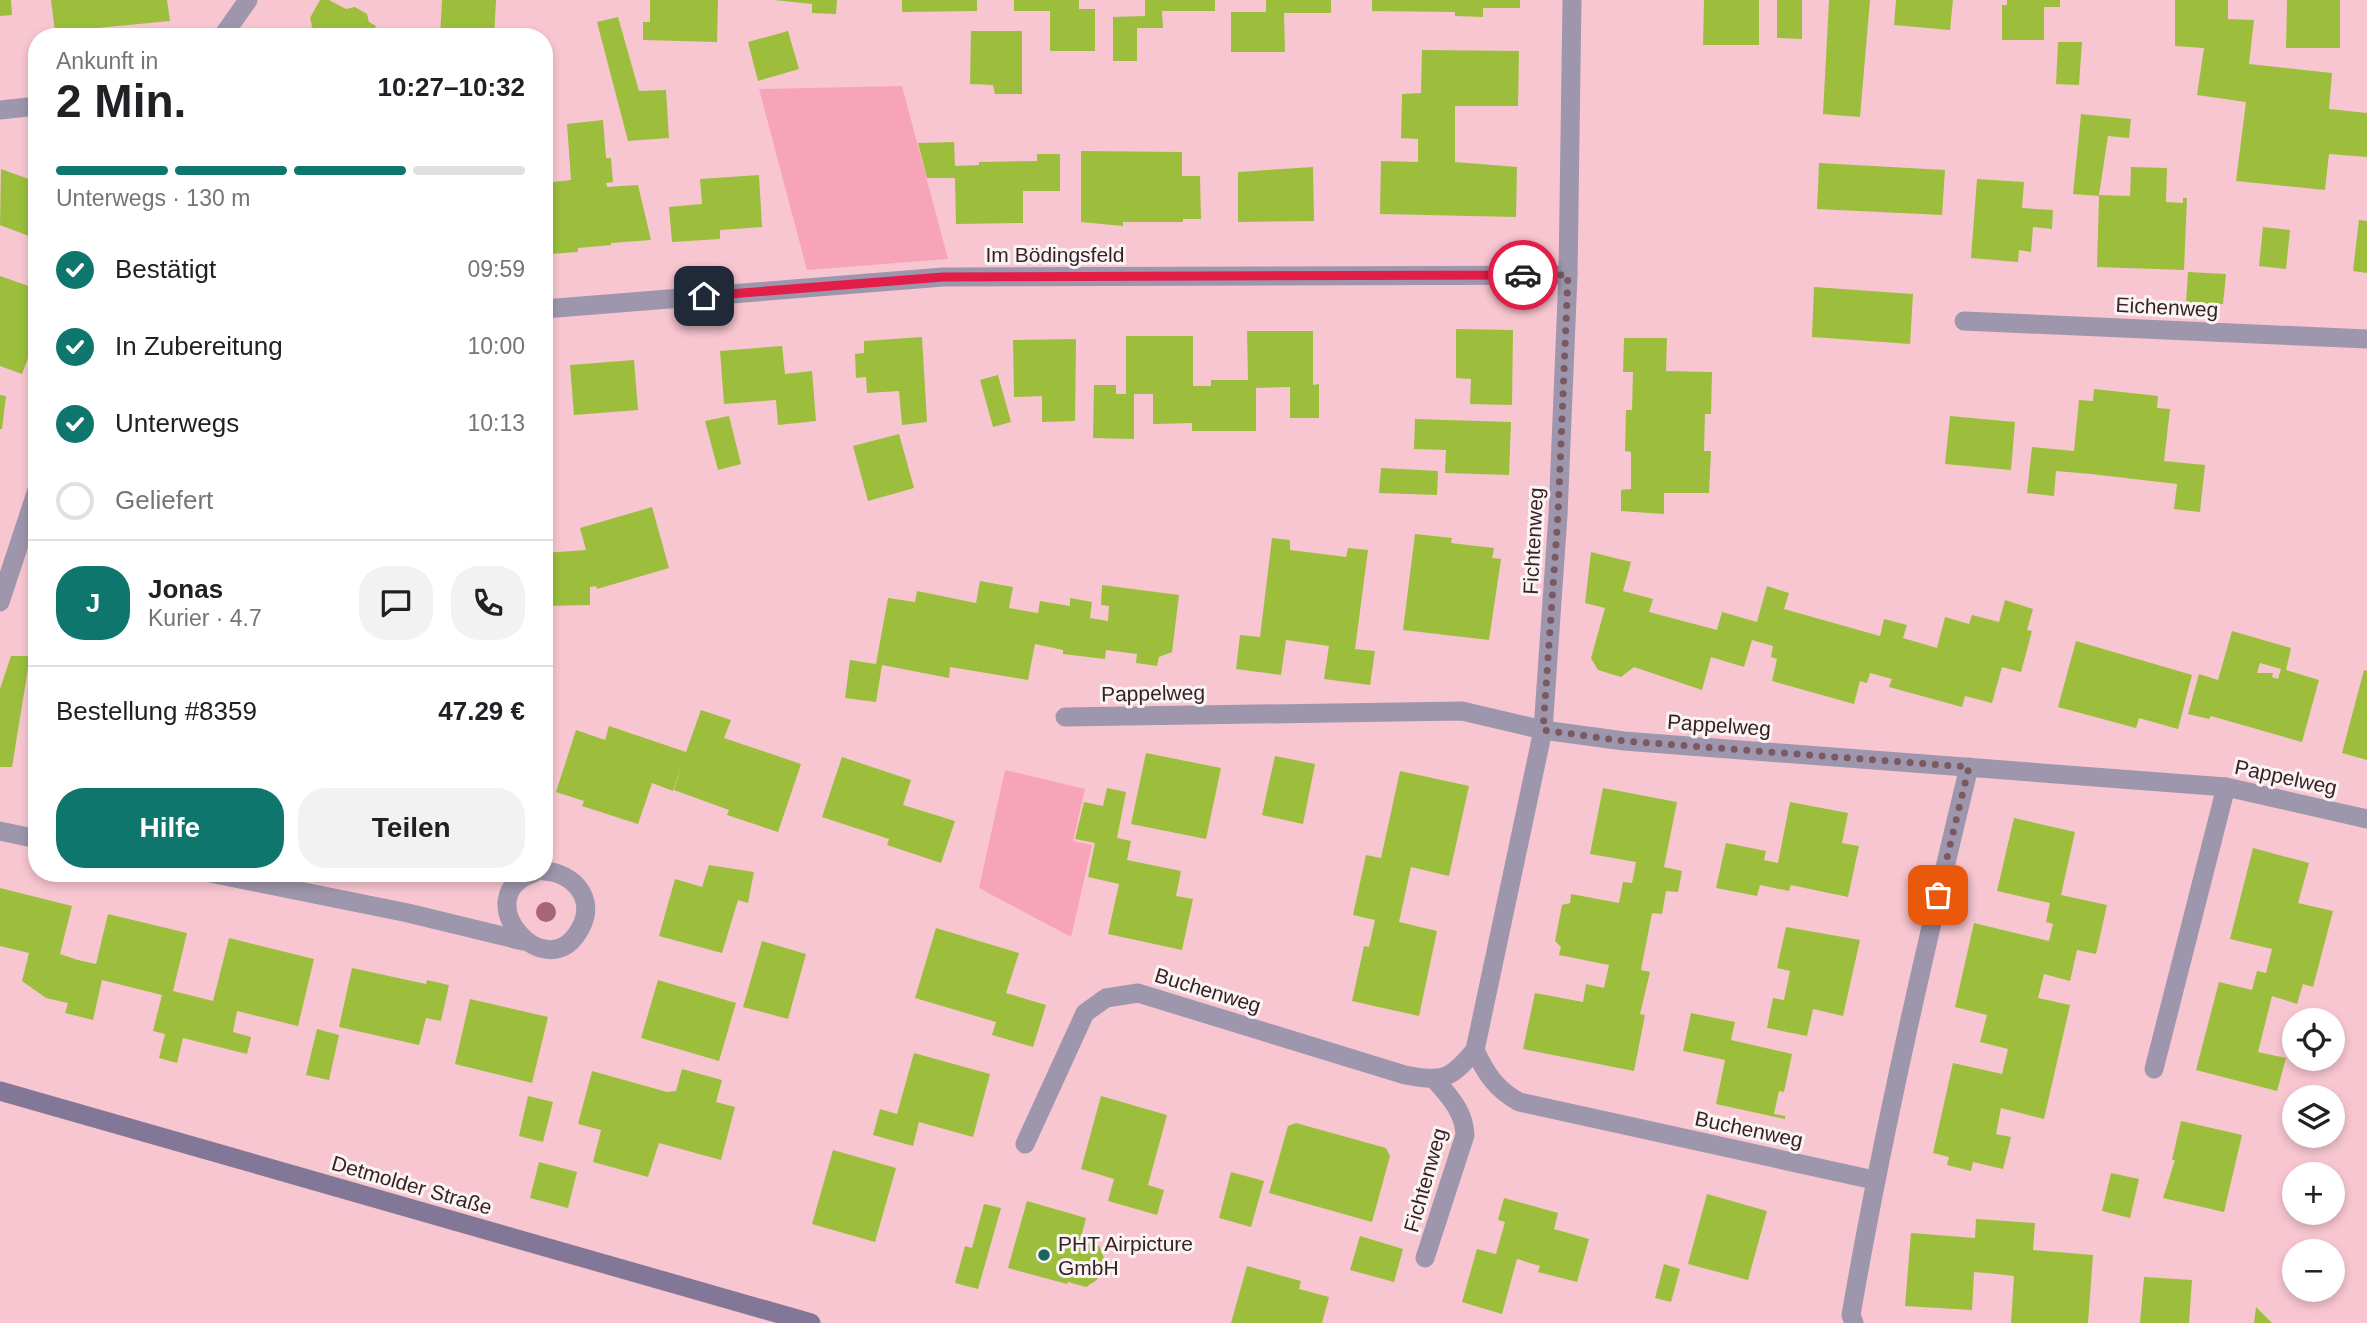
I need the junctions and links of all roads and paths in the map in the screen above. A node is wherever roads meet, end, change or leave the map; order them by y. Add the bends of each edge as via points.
1 (248, 0) edge
2 (1572, 0) edge
3 (228, 28) edge
4 (28, 107) edge
5 (0, 110) edge
6 (1568, 275) junction
7 (553, 308) edge
8 (1964, 321) dead end
9 (2367, 338) edge
10 (28, 512) edge
11 (5, 568) edge
12 (0, 602) edge
13 (1065, 717) dead end
14 (1543, 730) junction
15 (1969, 767) junction
16 (2226, 787) junction
17 (2367, 819) edge
18 (0, 831) edge
19 (28, 837) edge
20 (553, 872) edge
21 (255, 882) edge
22 (520, 882) edge
23 (523, 941) junction
24 (1475, 1050) junction
25 (2154, 1069) dead end
26 (1436, 1081) junction
27 (0, 1091) edge
28 (1025, 1144) dead end
29 (1874, 1180) junction
30 (1425, 1258) dead end
31 (811, 1323) edge
32 (1854, 1323) edge

1 - 3 street
2 - 6 street, Fichtenweg
4 - 5 street
6 - 7 street, Im Bödingsfeld via 943,277
6 - 14 street, Fichtenweg
8 - 9 street, Eichenweg
10 - 11 street
11 - 12 street
13 - 14 street, Pappelweg via 1462,711
14 - 15 street, Pappelweg via 1624,741
14 - 24 street, Fichtenweg
15 - 16 street, Pappelweg
15 - 29 street
16 - 17 street, Pappelweg
16 - 25 street
18 - 19 street
20 - 23 street via 571,878 581,890 584,920 566,944 544,948
21 - 23 street
22 - 23 street via 509,899 508,914
24 - 26 street, Fichtenweg via 1457,1072
24 - 29 street, Buchenweg via 1494,1084 1519,1102
26 - 28 street, Buchenweg via 1138,993 1106,998 1085,1013
26 - 30 street, Fichtenweg via 1457,1106 1465,1135
27 - 31 main road, Detmolder Straße
29 - 32 street via 1851,1315

